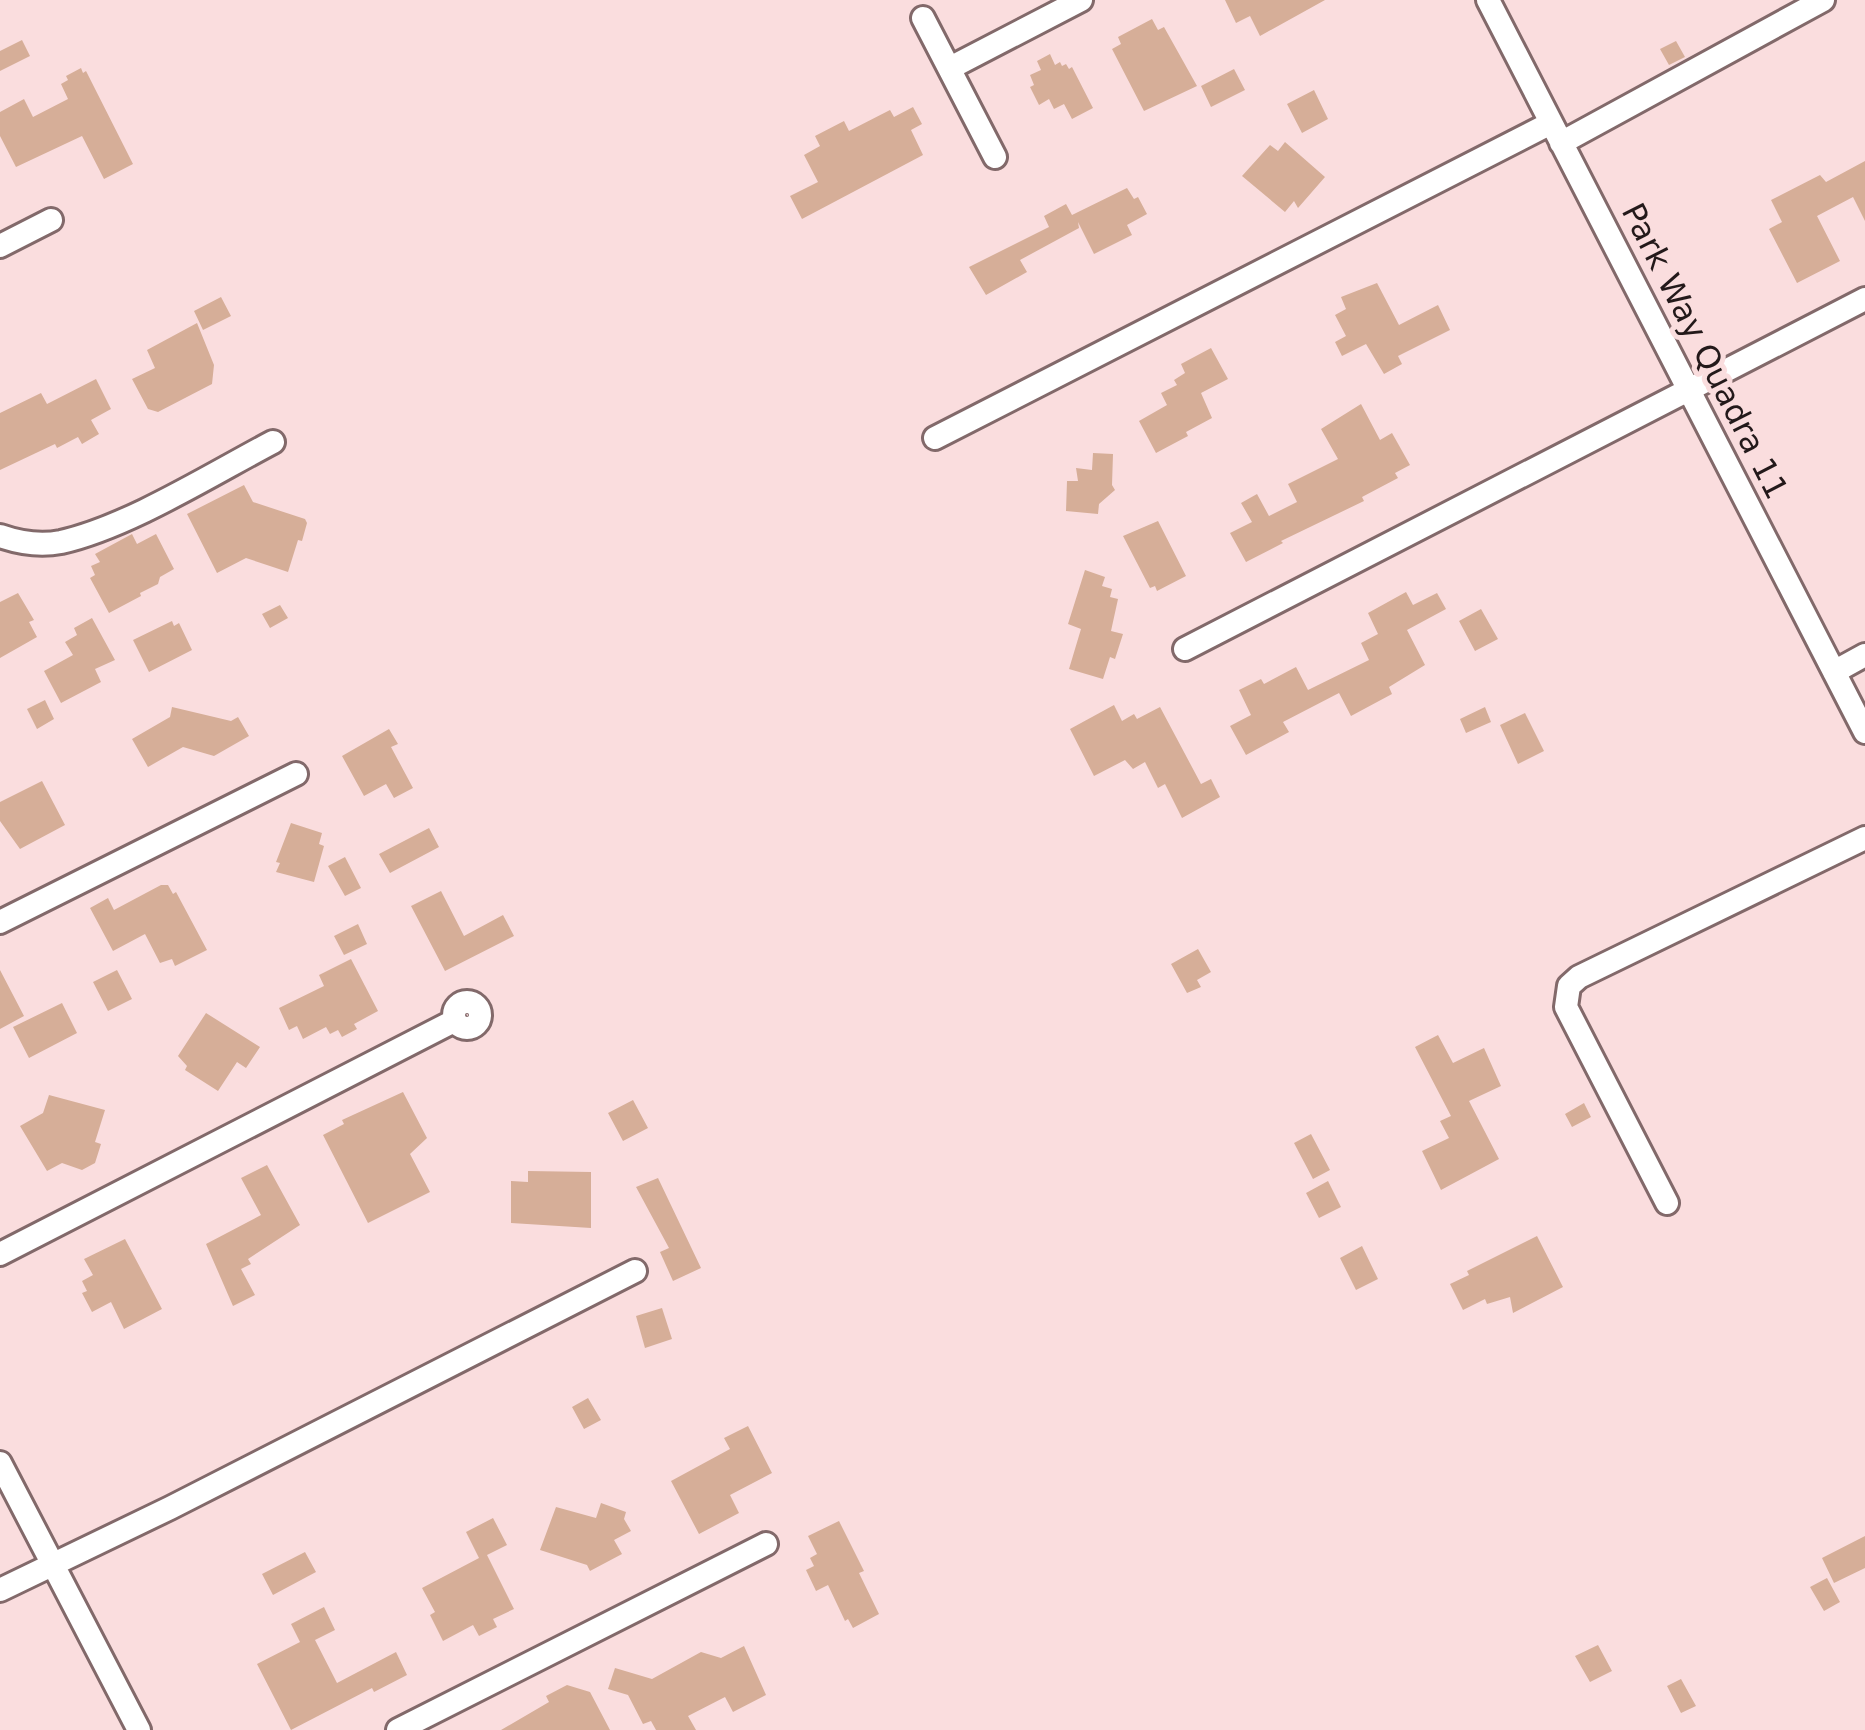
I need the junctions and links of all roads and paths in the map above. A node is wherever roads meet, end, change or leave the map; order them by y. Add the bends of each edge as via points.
1 (1081, 0) edge
2 (1488, 0) edge
3 (1823, 0) edge
4 (924, 18) dead end
5 (950, 68) junction
6 (1556, 133) junction
7 (995, 157) dead end
8 (52, 220) dead end
9 (0, 246) edge
10 (1865, 299) edge
11 (1688, 389) junction
12 (936, 438) dead end
13 (273, 442) dead end
14 (0, 536) edge
15 (1185, 648) dead end
16 (1865, 655) edge
17 (1834, 672) junction
18 (1865, 732) edge
19 (296, 774) dead end
20 (1865, 838) edge
21 (0, 922) edge
22 (454, 1021) dead end
23 (1667, 1203) dead end
24 (0, 1254) edge
25 (635, 1271) dead end
26 (0, 1463) edge
27 (766, 1544) dead end
28 (52, 1562) junction
29 (0, 1590) edge
30 (139, 1730) edge
31 (398, 1730) edge

1 - 5 street
2 - 6 street, Park Way Quadra 11
3 - 6 street
4 - 5 street
5 - 7 street
6 - 11 street, Park Way Quadra 11
6 - 12 street
8 - 9 street
10 - 11 street
11 - 15 street
11 - 17 street, Park Way Quadra 11
13 - 14 street via 84,535 35,544
16 - 17 street
17 - 18 street, Park Way Quadra 11
19 - 21 street
20 - 23 street via 1569,986 1566,1007
22 - 24 street
25 - 28 street
26 - 28 street
27 - 31 street
28 - 29 street
28 - 30 street

